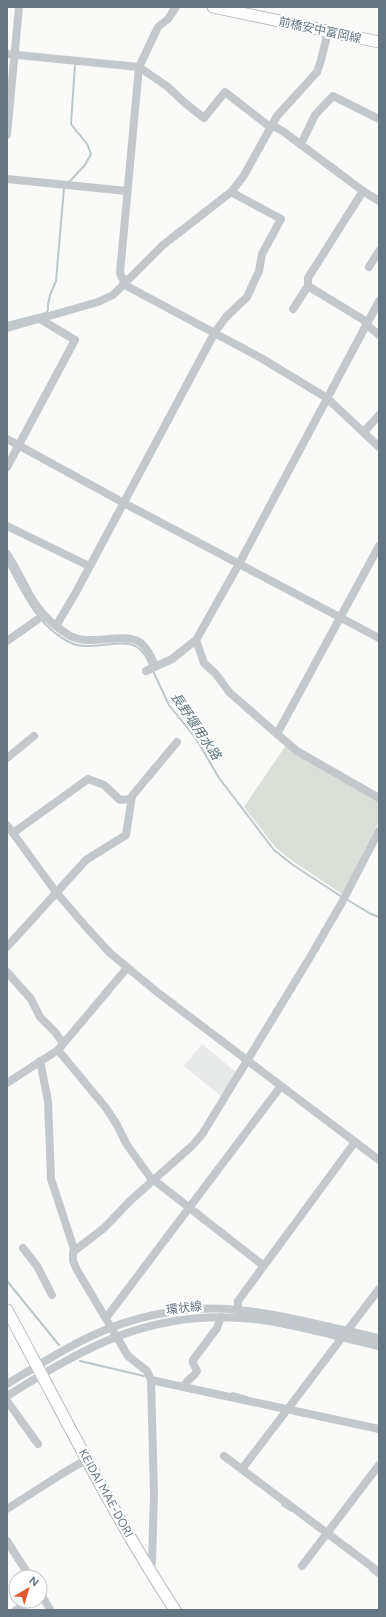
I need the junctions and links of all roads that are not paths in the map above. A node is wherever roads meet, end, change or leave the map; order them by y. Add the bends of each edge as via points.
1 (18, 7) edge
2 (176, 7) edge
3 (213, 7) edge
4 (328, 32) junction
5 (379, 42) edge
6 (11, 54) edge
7 (139, 67) junction
8 (379, 119) edge
9 (271, 126) junction
10 (7, 135) edge
11 (300, 144) junction
12 (7, 179) edge
13 (127, 190) junction
14 (363, 191) junction
15 (230, 192) junction
16 (379, 201) edge
17 (379, 251) edge
18 (369, 267) dead end
19 (125, 282) junction
20 (308, 286) junction
21 (379, 301) edge
22 (293, 308) dead end
23 (40, 319) junction
24 (367, 323) junction
25 (7, 328) edge
26 (215, 332) junction
27 (379, 335) edge
28 (327, 398) junction
29 (379, 415) edge
30 (364, 432) junction
31 (7, 439) edge
32 (19, 445) junction
33 (379, 446) edge
34 (7, 467) edge
35 (124, 503) junction
36 (7, 526) edge
37 (379, 546) edge
38 (7, 554) edge
39 (239, 564) junction
40 (89, 566) junction
41 (340, 617) junction
42 (37, 620) dead end
43 (56, 626) junction
44 (379, 638) edge
45 (196, 640) junction
46 (7, 641) edge
47 (277, 734) junction
48 (34, 736) dead end
49 (176, 742) dead end
50 (7, 758) edge
51 (379, 798) edge
52 (131, 799) junction
53 (7, 825) edge
54 (379, 831) edge
55 (13, 833) junction
56 (56, 892) junction
57 (7, 947) edge
58 (127, 968) junction
59 (7, 972) edge
60 (63, 1043) junction
61 (58, 1050) junction
62 (40, 1061) junction
63 (247, 1061) junction
64 (7, 1083) edge
65 (281, 1086) junction
66 (355, 1142) junction
67 (379, 1160) edge
68 (153, 1180) junction
69 (189, 1208) junction
70 (23, 1248) dead end
71 (74, 1249) junction
72 (264, 1266) junction
73 (379, 1289) edge
74 (52, 1295) dead end
75 (7, 1310) edge
76 (238, 1310) junction
77 (221, 1317) junction
78 (106, 1318) junction
79 (111, 1328) junction
80 (348, 1331) junction
81 (116, 1336) junction
82 (342, 1338) junction
83 (379, 1338) edge
84 (379, 1346) edge
85 (39, 1370) junction
86 (151, 1380) junction
87 (7, 1384) edge
88 (184, 1387) junction
89 (7, 1396) edge
90 (7, 1401) edge
91 (288, 1410) junction
92 (379, 1429) edge
93 (38, 1444) dead end
94 (224, 1456) dead end
95 (87, 1459) junction
96 (379, 1465) edge
97 (242, 1469) junction
98 (7, 1509) edge
99 (328, 1533) junction
100 (8, 1547) edge
101 (302, 1566) dead end
102 (24, 1569) edge
103 (149, 1570) junction
104 (379, 1572) edge
105 (175, 1610) edge

1 - 6 street
2 - 7 street via 168,19 158,27
3 - 4 main road, 前橋安中富岡線
4 - 5 main road, 前橋安中富岡線
4 - 9 street via 317,72
6 - 7 street
6 - 10 street
7 - 9 street via 168,87 204,118 225,92
7 - 13 street
8 - 11 street via 333,96 315,115
9 - 11 street
9 - 15 street via 243,177
11 - 14 street
12 - 13 street
13 - 19 street via 120,273
14 - 16 street
14 - 20 street via 308,278
15 - 19 street via 163,245
15 - 26 street via 281,219 262,254 259,271 247,297 226,316
17 - 18 street
19 - 23 street via 113,295 98,302
19 - 26 street
20 - 22 street
20 - 24 street
21 - 24 street
23 - 25 street
23 - 32 street via 75,340
24 - 27 street
24 - 28 street
26 - 28 street
26 - 35 street
28 - 30 street
28 - 39 street
29 - 30 street
30 - 33 street
31 - 32 street
32 - 34 street
32 - 35 street
35 - 39 street
35 - 40 street
36 - 40 street
37 - 41 street
38 - 43 street via 35,603
39 - 41 street
39 - 45 street
40 - 43 street
41 - 44 street
41 - 47 street
42 - 46 street
43 - 45 street via 71,637 82,640 137,641 147,650 151,668 172,659
45 - 47 street via 204,663 229,692
47 - 51 street via 298,751
48 - 50 street
49 - 52 street
52 - 55 street via 120,800 104,784 88,779
52 - 56 street via 126,834 86,860
53 - 55 street
54 - 63 street via 309,959
55 - 56 street
56 - 57 street
56 - 58 street
58 - 60 street
58 - 63 street
59 - 60 street via 28,995 40,1017 56,1032
60 - 61 street
61 - 62 street
61 - 68 street via 106,1108 127,1145
62 - 64 street
62 - 71 street via 48,1101 51,1179
63 - 65 street
63 - 68 street via 198,1139
65 - 66 street
65 - 69 street
66 - 67 street
66 - 72 street
68 - 69 street
68 - 71 street via 104,1228
69 - 72 street
69 - 78 street
70 - 74 street via 37,1266
71 - 78 street via 72,1256 77,1270
72 - 76 street via 238,1300
73 - 80 street
75 - 85 main road, KEIDAI MAE-DORI
76 - 79 street, 環状線 via 176,1312 141,1318
76 - 80 street, 環状線
77 - 81 street, 環状線 via 193,1318 158,1324
77 - 82 street, 環状線 via 271,1322
77 - 88 street via 217,1328 193,1360 197,1371 185,1382
78 - 79 street
79 - 81 street
79 - 85 street, 環状線 via 75,1345
80 - 82 street
80 - 83 street, 環状線
81 - 85 street, 環状線
81 - 86 street via 128,1356 147,1371
82 - 84 street, 環状線
82 - 91 street
85 - 87 street, 環状線
85 - 89 street, 環状線
85 - 95 main road, KEIDAI MAE-DORI
86 - 88 street
86 - 103 street via 154,1493 152,1563
88 - 91 street
90 - 93 street
91 - 92 street
91 - 97 street
94 - 97 street
95 - 98 street
95 - 103 main road, KEIDAI MAE-DORI
96 - 99 street
97 - 99 street
99 - 101 street
99 - 104 street
100 - 102 street
103 - 105 main road, KEIDAI MAE-DORI

